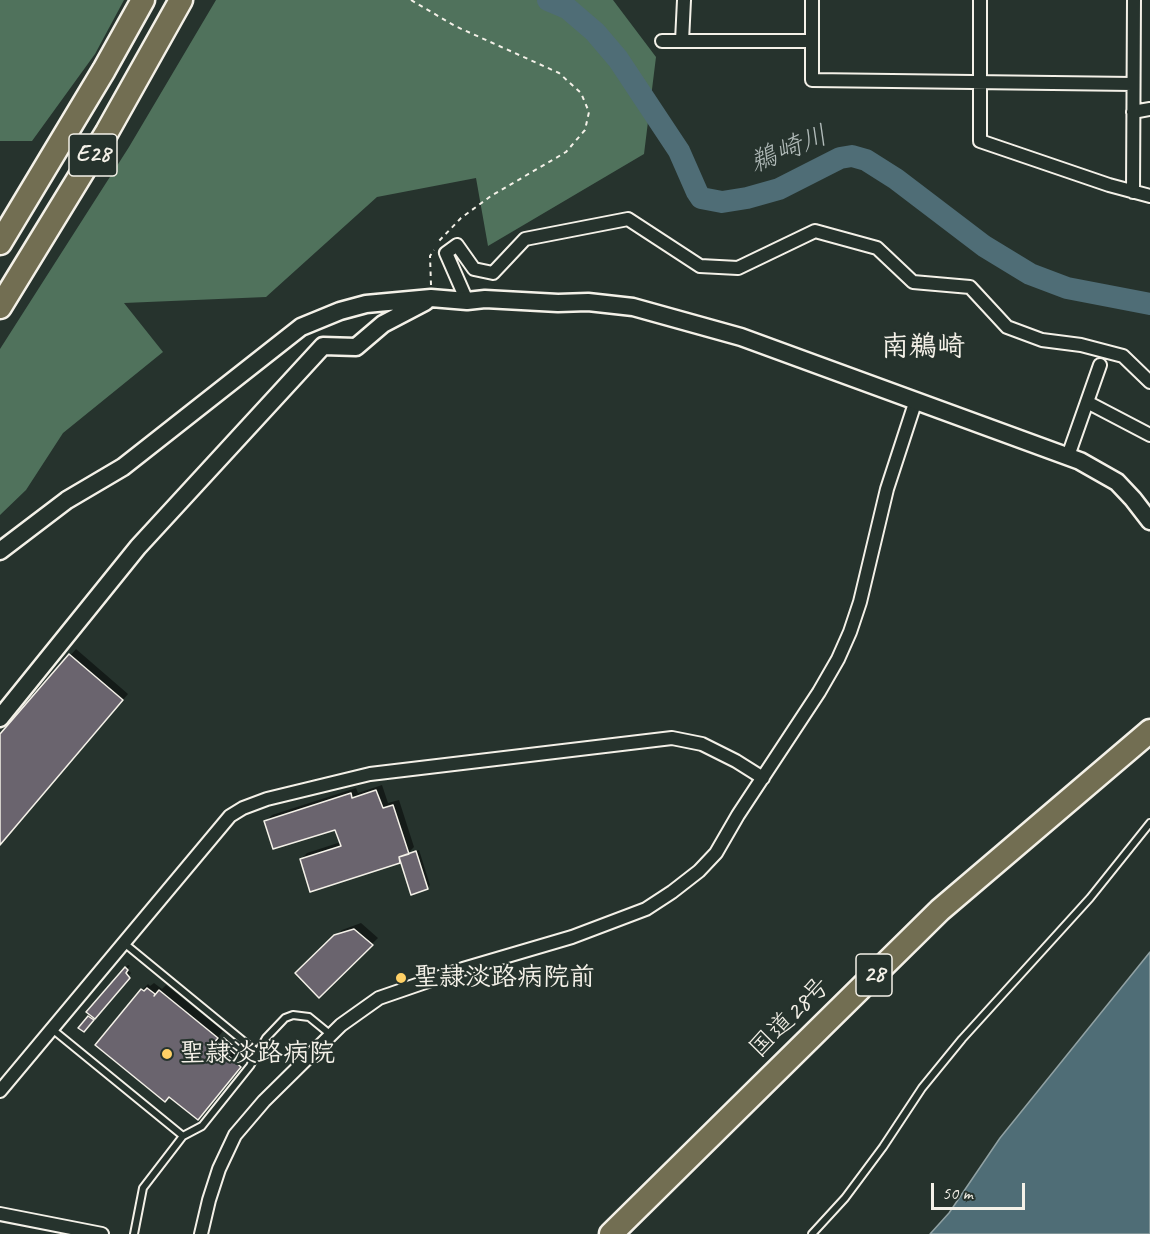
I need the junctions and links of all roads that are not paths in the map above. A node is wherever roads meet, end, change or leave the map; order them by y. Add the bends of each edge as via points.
1 (143, 0) edge
2 (181, 0) edge
3 (684, 0) edge
4 (812, 0) edge
5 (980, 0) edge
6 (1134, 0) edge
7 (662, 40) dead end
8 (682, 41) junction
9 (812, 41) junction
10 (980, 82) junction
11 (1133, 84) junction
12 (1150, 108) edge
13 (1133, 112) junction
14 (1133, 192) junction
15 (1150, 196) edge
16 (0, 243) edge
17 (431, 298) junction
18 (466, 302) junction
19 (0, 307) edge
20 (1100, 365) dead end
21 (1150, 382) edge
22 (916, 400) junction
23 (1087, 402) junction
24 (1150, 435) edge
25 (1068, 456) junction
26 (1150, 520) edge
27 (0, 551) edge
28 (0, 718) edge
29 (1150, 731) edge
30 (762, 778) junction
31 (1150, 823) edge
32 (124, 943) junction
33 (52, 1029) junction
34 (331, 1035) junction
35 (258, 1053) junction
36 (0, 1091) edge
37 (183, 1136) junction
38 (0, 1214) edge
39 (102, 1234) edge
40 (134, 1234) edge
41 (201, 1234) edge
42 (611, 1234) edge
43 (812, 1234) edge

1 - 16 highway, E28
2 - 19 highway, E28 via 107,132
3 - 8 street
4 - 9 street
5 - 10 street
6 - 11 street
7 - 8 street
8 - 9 street
9 - 10 street via 812,80
10 - 11 street
10 - 14 street via 980,141
11 - 13 street
12 - 13 street
13 - 14 street
14 - 15 street
17 - 18 street
17 - 27 street via 366,304 301,327 123,467 67,500
17 - 28 street via 383,324 356,347 323,346 138,547
18 - 21 street via 446,253 457,245 474,268 493,273 525,239 628,219 700,266 738,268 814,231 877,248 913,282 970,286 1007,327 1042,340 1081,345 1123,357
18 - 22 street via 588,302 633,307 741,337
20 - 23 street
22 - 25 street
22 - 30 street via 887,489 850,632 824,684
23 - 24 street
23 - 25 street
25 - 26 street via 1116,482
29 - 42 highway, 国道28号 / 28 via 940,910
30 - 32 street via 702,744 672,738 370,774 267,799 230,816
30 - 34 street via 716,853 699,872 646,909 572,937 379,998
31 - 43 lane via 1090,898 962,1039 922,1088 845,1198
32 - 33 street
32 - 35 lane
33 - 36 street
33 - 37 lane
34 - 35 lane via 309,1017 293,1015 266,1038
34 - 41 street via 235,1135 219,1169
35 - 37 lane via 202,1126
37 - 40 lane via 143,1188
38 - 39 street

